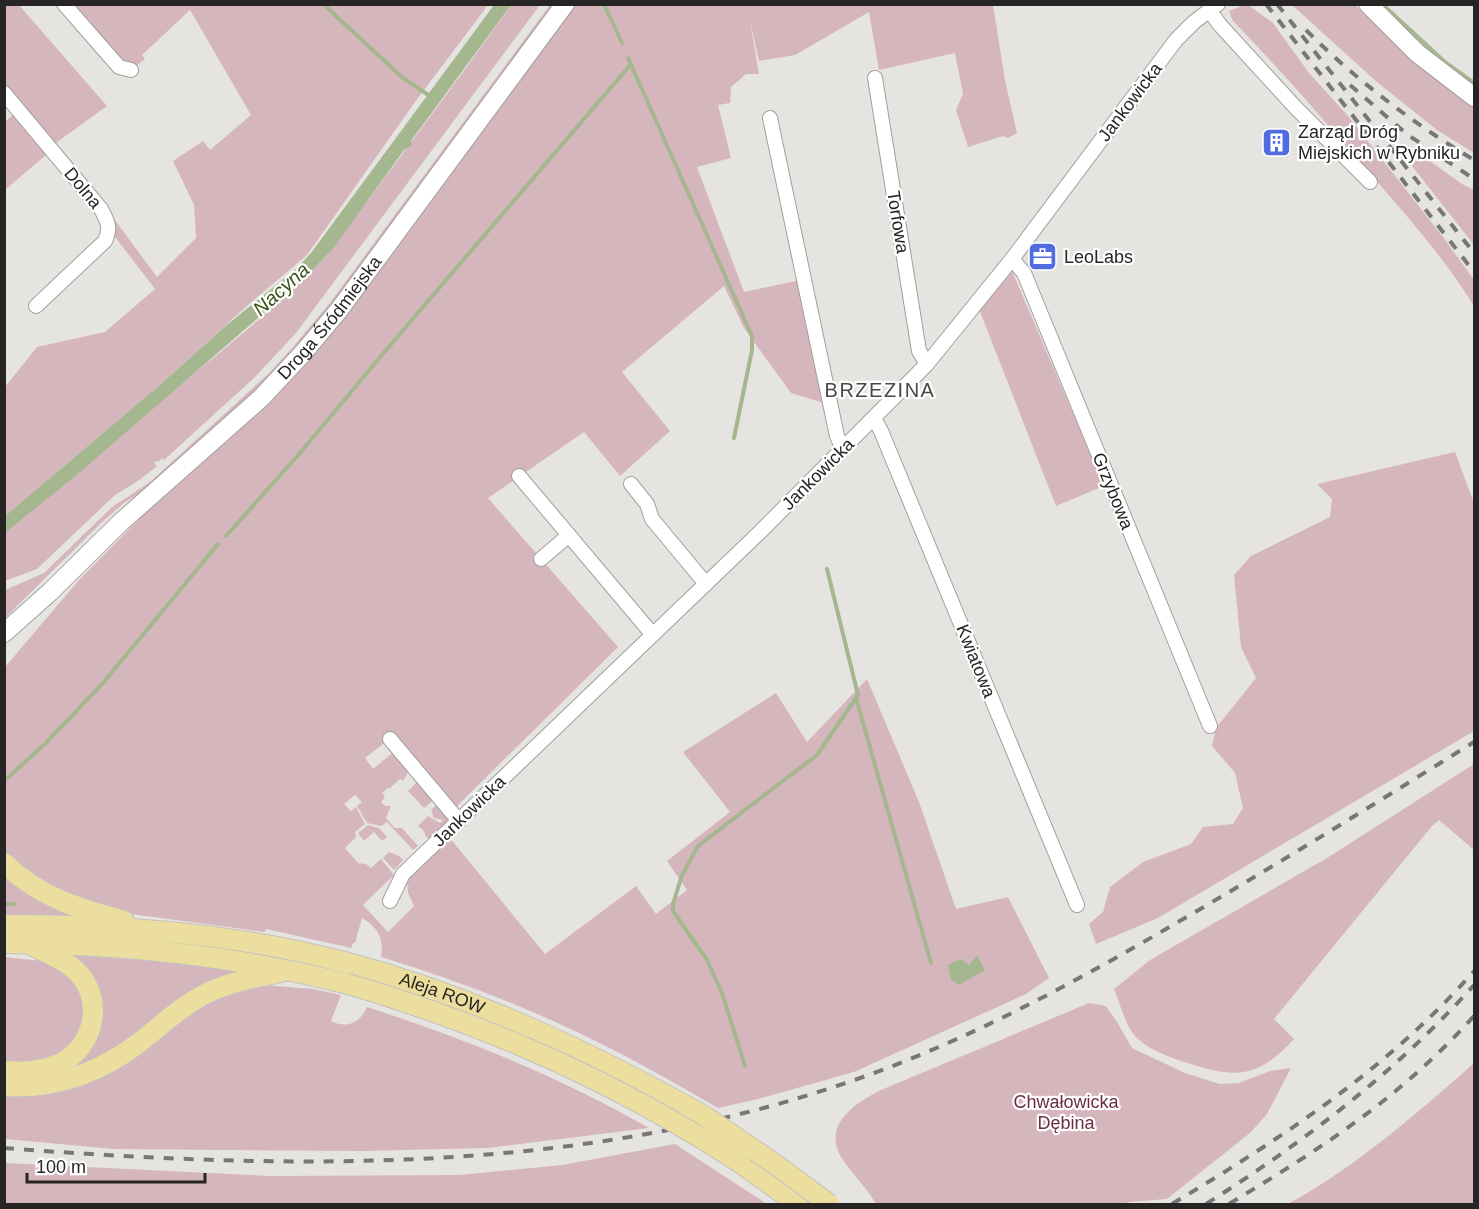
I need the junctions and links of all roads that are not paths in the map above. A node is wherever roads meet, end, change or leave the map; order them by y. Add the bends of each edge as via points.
1 (64, 4) edge
2 (565, 4) edge
3 (1368, 4) edge
4 (1214, 7) edge
5 (131, 70) dead end
6 (875, 78) dead end
7 (4, 93) edge
8 (1474, 97) edge
9 (770, 118) dead end
10 (1370, 182) dead end
11 (1012, 259) junction
12 (36, 306) dead end
13 (927, 364) junction
14 (874, 418) junction
15 (843, 449) junction
16 (519, 476) dead end
17 (631, 484) dead end
18 (569, 535) junction
19 (541, 559) dead end
20 (706, 584) junction
21 (50, 592) junction
22 (4, 633) edge
23 (653, 635) junction
24 (4, 649) edge
25 (1210, 726) dead end
26 (390, 739) dead end
27 (459, 821) junction
28 (4, 863) edge
29 (390, 901) dead end
30 (1077, 905) dead end
31 (4, 924) edge
32 (159, 931) junction
33 (4, 943) edge
34 (27, 943) junction
35 (289, 970) junction
36 (4, 1071) edge
37 (4, 1086) edge
38 (798, 1204) edge
39 (829, 1204) edge

1 - 5 street via 119,67
2 - 21 main road, Droga Śródmiejska via 303,353 261,398
3 - 8 main road via 1418,53
4 - 10 street, Jankowicka via 1220,25
4 - 11 street, Jankowicka via 1176,40
6 - 13 street, Torfowa via 919,351
7 - 12 street, Dolna via 110,224 105,241
9 - 15 street via 837,436
11 - 13 street, Jankowicka
11 - 25 street, Grzybowa via 1024,273
13 - 14 street, Jankowicka
14 - 15 street, Jankowicka
14 - 30 street, Kwiatowa
15 - 20 street, Jankowicka
16 - 18 street
17 - 20 street via 647,504 652,519
18 - 19 street
18 - 23 street
20 - 23 street, Jankowicka
21 - 22 main road, Droga Śródmiejska
21 - 24 main road, Droga Śródmiejska
23 - 27 street, Jankowicka
26 - 27 street
27 - 29 street, Jankowicka via 403,874
28 - 32 main road via 36,889 57,900
31 - 32 main road, Aleja ROW
32 - 39 main road, Aleja ROW, bridge via 246,942 348,963 493,1011 612,1065 706,1117
33 - 34 main road, Aleja ROW
34 - 35 main road, Aleja ROW via 170,951
34 - 36 main road via 67,964 82,977 92,999 93,1022 86,1040 66,1060 28,1071
35 - 37 main road via 229,984 199,997 126,1053 85,1075 49,1084
35 - 38 main road, Aleja ROW, bridge via 345,983 455,1018 577,1069 690,1130

